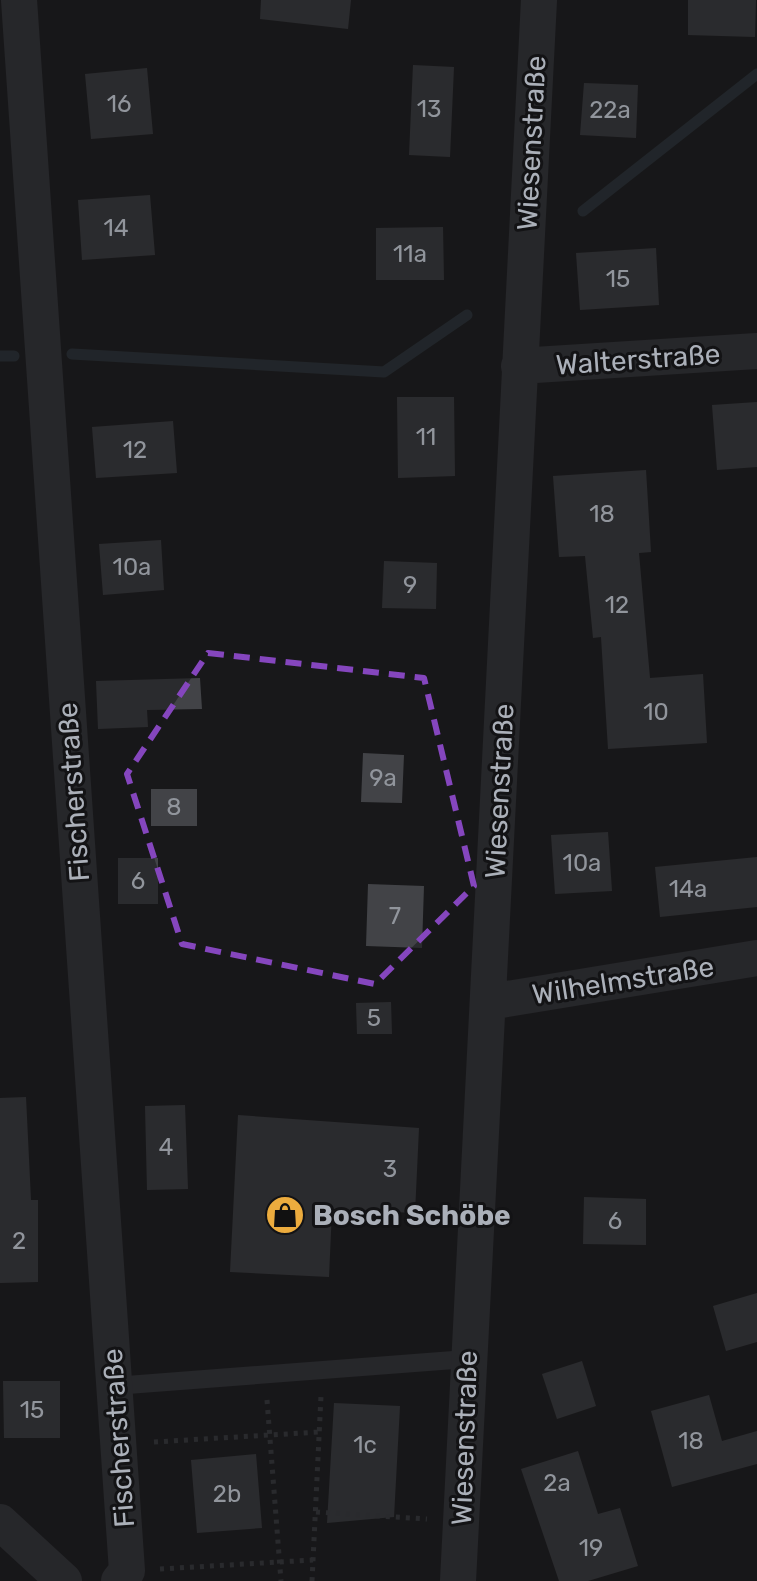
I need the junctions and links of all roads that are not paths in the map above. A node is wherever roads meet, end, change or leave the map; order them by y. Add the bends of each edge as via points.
1 (19, 0) edge
2 (539, 0) edge
3 (757, 351) edge
4 (519, 366) junction
5 (757, 958) edge
6 (489, 1002) junction
7 (467, 1359) junction
8 (114, 1386) junction
9 (0, 1522) edge
10 (123, 1576) edge
11 (64, 1581) edge
12 (458, 1581) edge

1 - 8 street, Fischerstraße
2 - 4 street, Wiesenstraße
3 - 4 street, Walterstraße
4 - 6 street, Wiesenstraße
5 - 6 street, Wilhelmstraße
6 - 7 street, Wiesenstraße
7 - 8 lane
7 - 12 street, Wiesenstraße
8 - 10 street, Fischerstraße
9 - 11 street

